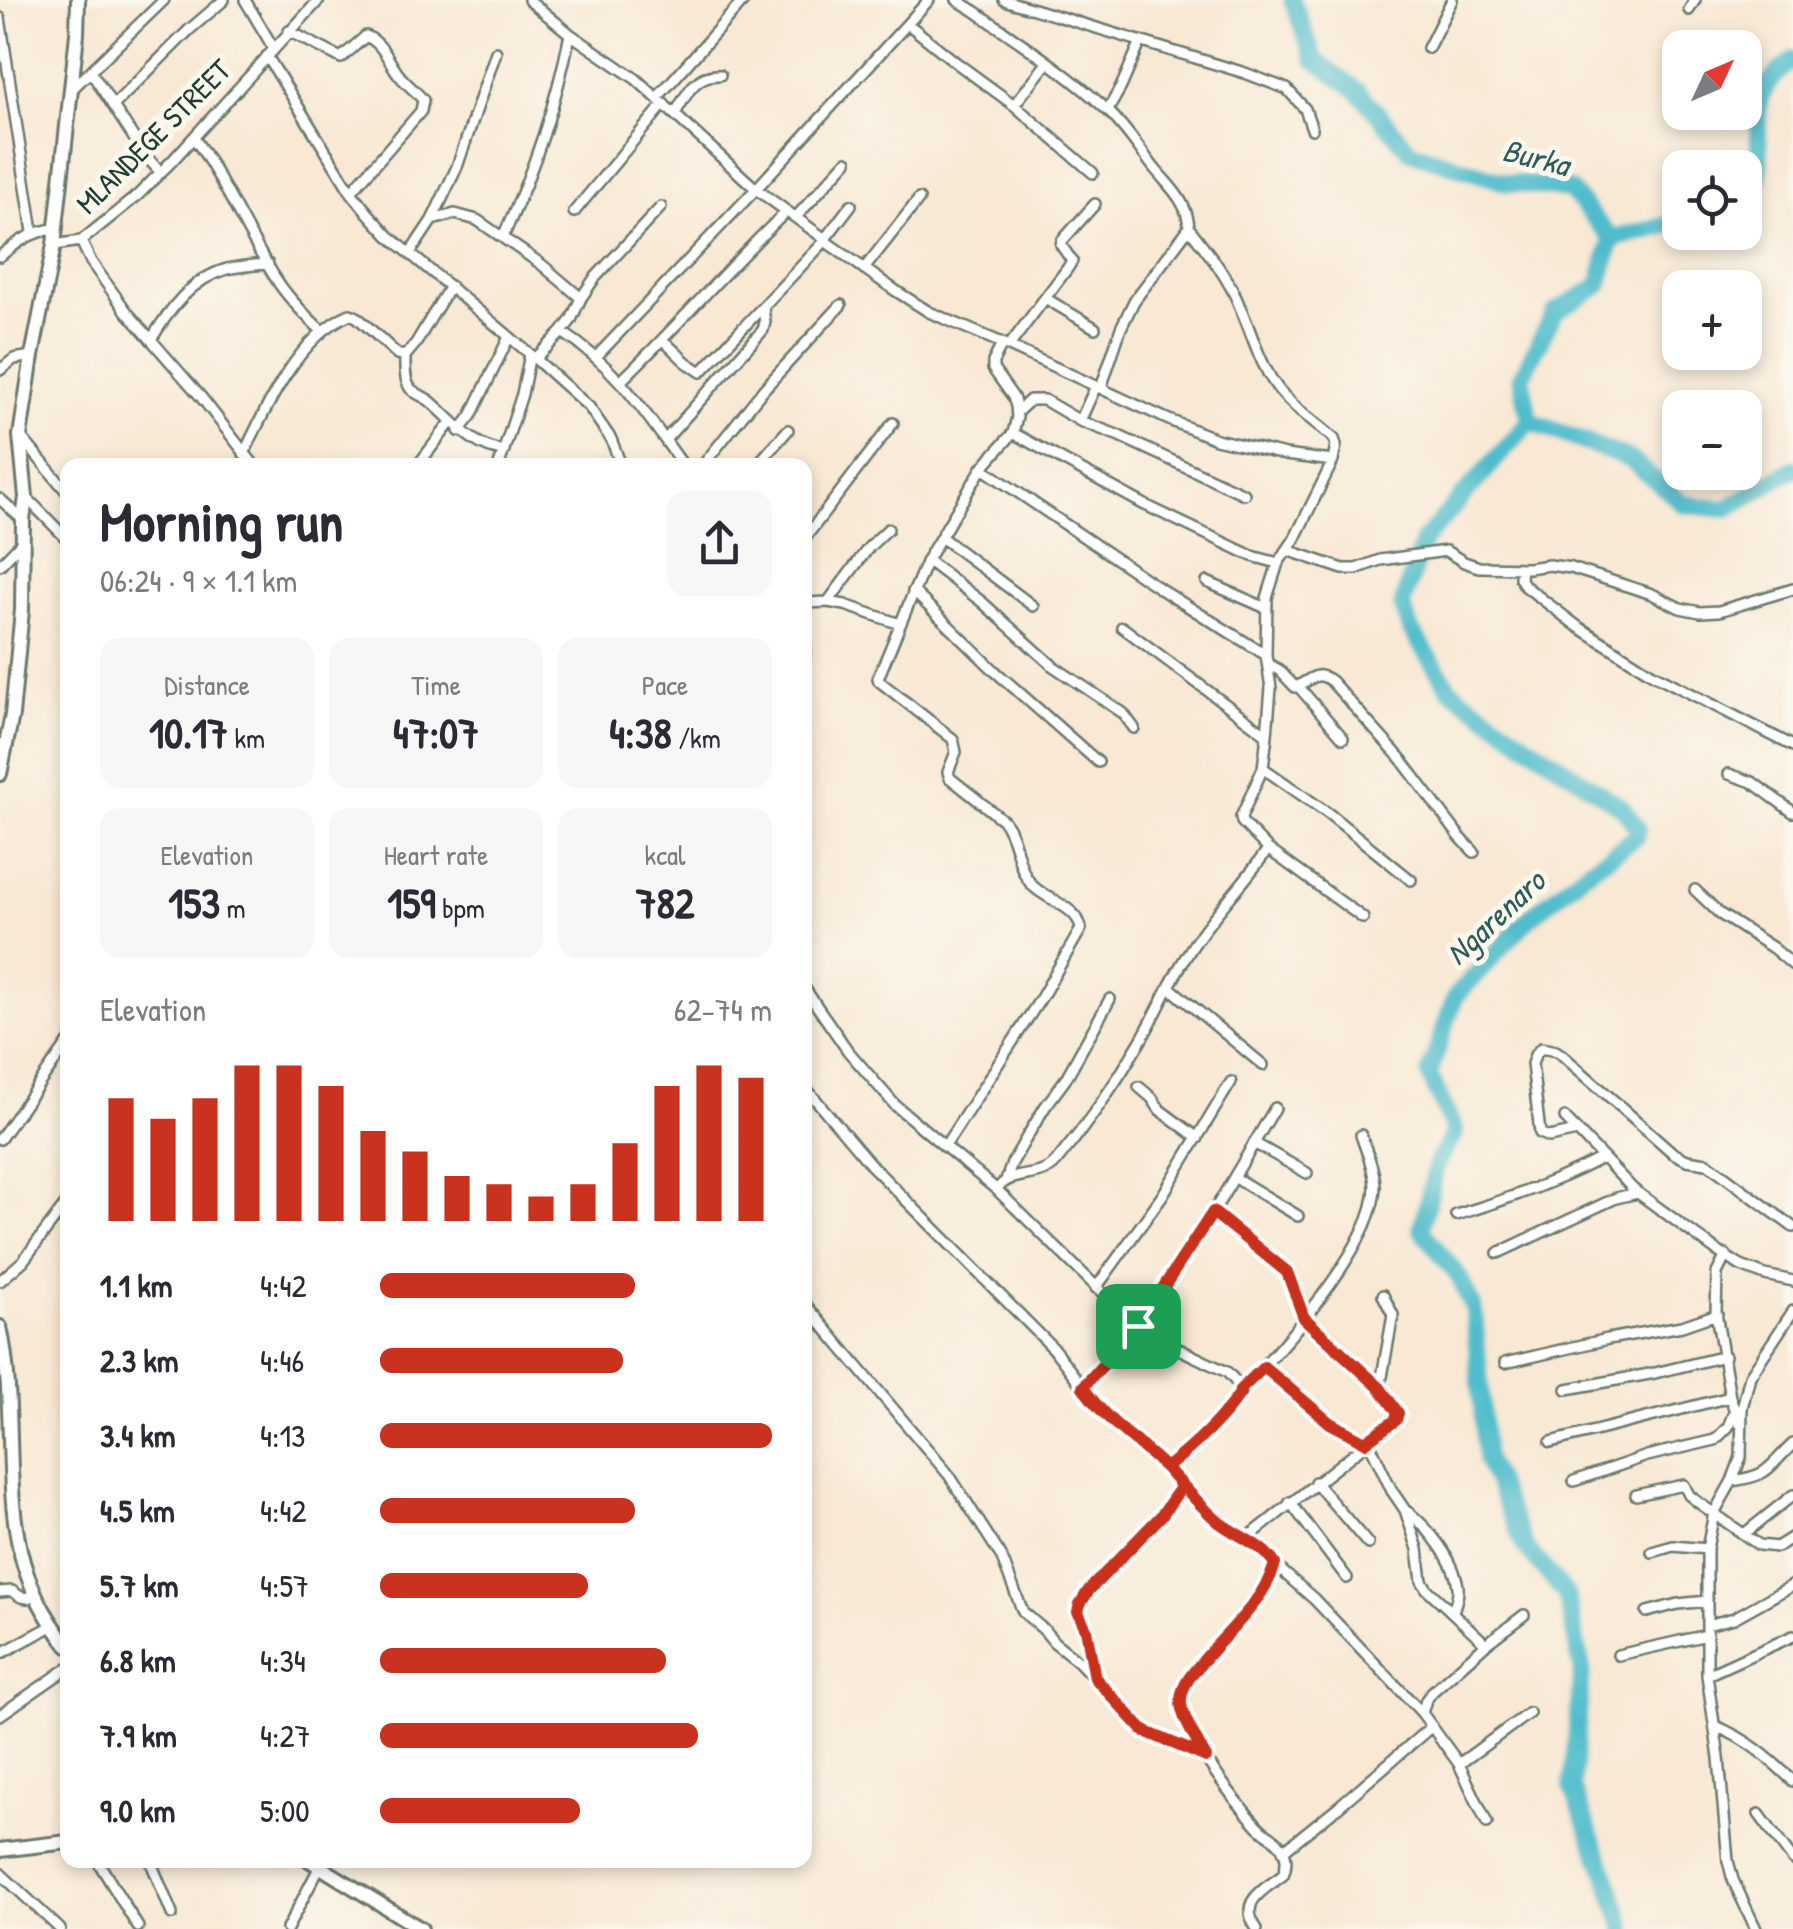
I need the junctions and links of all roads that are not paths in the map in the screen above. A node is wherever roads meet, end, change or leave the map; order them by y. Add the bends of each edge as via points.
1 (78, 0) edge
2 (164, 0) edge
3 (224, 0) edge
4 (245, 0) edge
5 (319, 0) edge
6 (530, 0) edge
7 (744, 0) edge
8 (929, 0) edge
9 (957, 0) edge
10 (1005, 0) edge
11 (1452, 0) edge
12 (0, 18) edge
13 (908, 24) junction
14 (289, 31) junction
15 (570, 34) junction
16 (1141, 42) junction
17 (1428, 48) dead end
18 (271, 52) junction
19 (496, 52) dead end
20 (1047, 63) junction
21 (91, 72) junction
22 (10, 74) junction
23 (720, 75) dead end
24 (0, 81) edge
25 (70, 92) junction
26 (660, 101) junction
27 (114, 105) junction
28 (1014, 105) junction
29 (1108, 110) junction
30 (675, 114) junction
31 (1312, 129) dead end
32 (194, 138) junction
33 (847, 161) dead end
34 (162, 172) junction
35 (1093, 173) dead end
36 (756, 189) junction
37 (351, 192) junction
38 (919, 198) dead end
39 (1095, 204) dead end
40 (851, 205) dead end
41 (661, 207) dead end
42 (574, 212) dead end
43 (791, 215) junction
44 (432, 220) junction
45 (55, 228) junction
46 (1188, 228) junction
47 (33, 232) junction
48 (502, 238) junction
49 (825, 240) junction
50 (81, 241) junction
51 (54, 246) junction
52 (410, 253) junction
53 (0, 256) edge
54 (268, 264) junction
55 (864, 269) junction
56 (450, 286) junction
57 (581, 298) junction
58 (1045, 298) junction
59 (841, 306) dead end
60 (763, 310) junction
61 (1095, 328) dead end
62 (322, 331) junction
63 (562, 332) junction
64 (510, 337) junction
65 (152, 340) junction
66 (663, 340) junction
67 (1005, 344) junction
68 (32, 356) junction
69 (404, 356) junction
70 (533, 356) junction
71 (598, 356) junction
72 (0, 370) edge
73 (621, 381) junction
74 (1099, 387) junction
75 (1018, 412) junction
76 (1080, 421) junction
77 (451, 422) junction
78 (893, 423) dead end
79 (788, 430) dead end
80 (460, 431) junction
81 (1013, 433) junction
82 (20, 436) junction
83 (665, 440) junction
84 (504, 451) junction
85 (244, 454) junction
86 (248, 458) edge
87 (423, 458) edge
88 (502, 458) edge
89 (618, 458) edge
90 (678, 458) edge
91 (709, 458) edge
92 (762, 458) edge
93 (1333, 461) junction
94 (982, 468) junction
95 (60, 484) edge
96 (1244, 494) dead end
97 (26, 497) junction
98 (0, 500) edge
99 (23, 520) junction
100 (812, 529) edge
101 (888, 529) dead end
102 (60, 532) edge
103 (942, 536) junction
104 (22, 542) junction
105 (1287, 550) junction
106 (927, 560) junction
107 (1278, 563) junction
108 (0, 565) edge
109 (1520, 568) junction
110 (1207, 582) dead end
111 (1793, 589) edge
112 (913, 591) junction
113 (828, 602) junction
114 (812, 603) edge
115 (1032, 606) dead end
116 (1266, 608) junction
117 (900, 624) junction
118 (1122, 626) dead end
119 (1267, 660) junction
120 (1298, 686) junction
121 (6, 711) edge
122 (1134, 728) dead end
123 (1268, 735) junction
124 (1343, 738) dead end
125 (1793, 746) edge
126 (1098, 762) dead end
127 (1263, 768) junction
128 (0, 774) edge
129 (1729, 774) dead end
130 (1793, 812) edge
131 (1268, 849) junction
132 (1474, 852) dead end
133 (1411, 880) dead end
134 (1695, 890) dead end
135 (1363, 918) dead end
136 (1793, 964) edge
137 (1169, 988) junction
138 (812, 999) edge
139 (1110, 999) dead end
140 (60, 1053) edge
141 (1263, 1065) dead end
142 (1231, 1082) dead end
143 (1139, 1087) dead end
144 (812, 1096) edge
145 (1275, 1108) dead end
146 (1565, 1118) dead end
147 (1577, 1131) junction
148 (1361, 1135) dead end
149 (1198, 1138) junction
150 (0, 1139) edge
151 (1254, 1143) junction
152 (945, 1146) junction
153 (1602, 1158) junction
154 (1308, 1173) dead end
155 (1234, 1177) junction
156 (1006, 1180) junction
157 (997, 1190) junction
158 (1637, 1193) junction
159 (60, 1211) edge
160 (1213, 1212) junction
161 (1456, 1215) dead end
162 (1298, 1216) dead end
163 (1793, 1227) edge
164 (1498, 1253) dead end
165 (1726, 1255) junction
166 (0, 1281) edge
167 (1793, 1281) edge
168 (1096, 1288) junction
169 (1383, 1295) dead end
170 (1793, 1311) edge
171 (812, 1312) edge
172 (1717, 1314) junction
173 (1304, 1318) junction
174 (1138, 1326) junction
175 (0, 1327) edge
176 (3, 1353) edge
177 (1724, 1356) junction
178 (1505, 1363) dead end
179 (1264, 1367) junction
180 (1083, 1387) junction
181 (1380, 1388) junction
182 (1567, 1389) dead end
183 (1240, 1390) junction
184 (1730, 1396) junction
185 (1734, 1412) junction
186 (1743, 1433) junction
187 (1366, 1441) junction
188 (1552, 1442) dead end
189 (1793, 1444) edge
190 (1166, 1468) junction
191 (1574, 1481) dead end
192 (1732, 1481) junction
193 (1315, 1482) junction
194 (1182, 1486) junction
195 (1793, 1494) edge
196 (1636, 1495) dead end
197 (1290, 1502) junction
198 (1405, 1510) junction
199 (1714, 1512) junction
200 (1744, 1534) junction
201 (1793, 1537) edge
202 (1246, 1540) junction
203 (1368, 1544) dead end
204 (1707, 1549) junction
205 (1652, 1552) dead end
206 (1275, 1564) junction
207 (1347, 1578) dead end
208 (1793, 1585) edge
209 (34, 1591) junction
210 (0, 1592) edge
211 (1707, 1600) junction
212 (1453, 1612) junction
213 (1647, 1612) dead end
214 (1524, 1614) dead end
215 (52, 1626) junction
216 (1707, 1630) junction
217 (60, 1636) edge
218 (1793, 1636) edge
219 (1486, 1644) junction
220 (0, 1654) edge
221 (1618, 1655) dead end
222 (60, 1674) edge
223 (1707, 1674) junction
224 (1095, 1678) junction
225 (1529, 1712) dead end
226 (1422, 1714) junction
227 (0, 1716) edge
228 (1432, 1726) junction
229 (1715, 1726) junction
230 (1206, 1757) junction
231 (1459, 1764) junction
232 (1793, 1781) edge
233 (1760, 1814) dead end
234 (1486, 1823) dead end
235 (60, 1843) edge
236 (0, 1850) edge
237 (1283, 1850) junction
238 (1793, 1860) edge
239 (102, 1868) edge
240 (153, 1868) edge
241 (312, 1868) edge
242 (322, 1868) edge
243 (0, 1873) edge
244 (5, 1884) edge
245 (172, 1914) dead end
246 (138, 1928) edge
247 (60, 1929) edge
248 (287, 1929) edge
249 (422, 1929) edge
250 (1257, 1929) edge
251 (1756, 1929) edge

1 - 25 street
2 - 21 street
3 - 27 street
4 - 18 street
5 - 14 street, MLANDEGE STREET
6 - 15 street
7 - 26 street
8 - 13 street
9 - 20 street
10 - 16 street
11 - 17 street
12 - 22 street
13 - 28 street
13 - 36 street
14 - 18 street, MLANDEGE STREET
14 - 37 street via 341,58 370,36 423,100 421,111
15 - 26 street
15 - 48 street via 540,148
16 - 29 street
16 - 31 street via 1286,89
18 - 32 street, MLANDEGE STREET
18 - 37 street
19 - 44 street
20 - 28 street
20 - 29 street
21 - 25 street
21 - 27 street
22 - 24 street
22 - 47 street
23 - 30 street via 695,82
25 - 45 street
26 - 30 street
26 - 42 street
27 - 34 street
28 - 35 street
29 - 46 street via 1179,196
30 - 36 street
32 - 34 street, MLANDEGE STREET
32 - 54 street
33 - 43 street
34 - 50 street, MLANDEGE STREET
36 - 43 street
36 - 71 street
37 - 52 street
38 - 55 street
39 - 58 street via 1062,241 1072,261
40 - 49 street
41 - 57 street
43 - 49 street
43 - 66 street via 736,260
44 - 48 street via 468,216
44 - 52 street
45 - 47 street
45 - 51 street
46 - 74 street via 1134,301
46 - 93 street via 1228,283 1276,385 1334,439
47 - 53 street
48 - 57 street
49 - 55 street
49 - 60 street
50 - 51 street, MLANDEGE STREET
50 - 65 street via 108,288
51 - 68 street
52 - 56 street
54 - 62 street
54 - 65 street via 230,268 191,287
55 - 67 street via 929,312
56 - 64 street
56 - 69 street
57 - 63 street
58 - 61 street
58 - 67 street
59 - 91 street
60 - 66 street via 702,372
60 - 83 street via 763,330
62 - 69 street via 357,316
62 - 85 street via 267,404
63 - 70 street
63 - 71 street
64 - 70 street
64 - 80 street
65 - 85 street
66 - 73 street
67 - 74 street
67 - 75 street via 993,369
68 - 72 street
68 - 82 street
69 - 77 street via 410,387
70 - 84 street
70 - 89 street via 590,407
71 - 73 street
73 - 83 street
74 - 76 street
74 - 93 street via 1216,439
75 - 76 street via 1030,400 1044,400
75 - 81 street
76 - 96 street
77 - 80 street
77 - 87 street
78 - 100 street
79 - 92 street
80 - 84 street
81 - 94 street
81 - 107 street via 1145,505
82 - 95 street
82 - 97 street
83 - 90 street
84 - 88 street
85 - 86 street
93 - 105 street
94 - 103 street
94 - 119 street
97 - 99 street
97 - 102 street
98 - 99 street
99 - 104 street
101 - 113 street
103 - 106 street
103 - 115 street
104 - 108 street
104 - 121 street via 22,610
105 - 107 street
105 - 109 street via 1343,569 1446,551 1479,567
106 - 112 street
106 - 122 street via 1053,666 1124,712
107 - 116 street
109 - 111 street via 1571,568 1700,612
109 - 125 street via 1525,586 1598,639
110 - 116 street
112 - 117 street
112 - 126 street
113 - 114 street
113 - 117 street
116 - 119 street
117 - 152 street via 880,681 953,739 950,778 1004,821 1033,887 1081,922 1041,998
118 - 123 street
119 - 120 street
119 - 123 street
120 - 124 street
120 - 132 street via 1317,675 1331,681
121 - 128 street
123 - 127 street
127 - 131 street via 1241,817
127 - 133 street
129 - 130 street
131 - 135 street
131 - 137 street
134 - 136 street
137 - 141 street
137 - 156 street via 1115,1082 1054,1164 1040,1174
138 - 152 street via 870,1078
139 - 156 street
140 - 150 street
142 - 149 street
143 - 149 street
144 - 180 street
145 - 151 street
146 - 147 street
147 - 153 street
147 - 163 street via 1540,1133 1532,1064 1542,1048 1556,1050 1673,1154 1706,1163
148 - 173 street via 1375,1186 1364,1229
149 - 168 street
151 - 154 street
151 - 155 street
152 - 157 street
153 - 158 street
153 - 161 street
155 - 160 street
155 - 162 street
156 - 157 street
157 - 168 street
158 - 164 street
158 - 165 street
159 - 166 street
160 - 173 street via 1287,1272
160 - 174 street
165 - 167 street via 1765,1276
165 - 172 street via 1717,1273
168 - 174 street
169 - 181 street via 1393,1314
170 - 186 street via 1750,1376
171 - 224 street via 949,1475 1001,1556 1023,1612
172 - 177 street
172 - 178 street
173 - 179 street
173 - 181 street
174 - 180 street
174 - 183 street via 1226,1372
175 - 176 street
176 - 209 street via 20,1548
177 - 182 street
177 - 184 street
179 - 183 street
179 - 187 street via 1322,1417
180 - 190 street via 1105,1416
181 - 187 street via 1398,1413
183 - 190 street via 1200,1440
184 - 185 street
184 - 188 street
185 - 186 street
185 - 191 street via 1715,1440
186 - 192 street
187 - 193 street
187 - 198 street
189 - 192 street via 1759,1476
190 - 194 street
192 - 199 street
193 - 197 street
193 - 203 street
194 - 202 street
194 - 224 street via 1080,1604
195 - 200 street
196 - 199 street via 1684,1486
197 - 202 street
197 - 207 street
198 - 212 street via 1422,1581
198 - 212 street via 1428,1528 1450,1566 1458,1584
199 - 200 street
199 - 204 street
200 - 201 street via 1772,1548
202 - 206 street
204 - 205 street
204 - 211 street
206 - 226 street
206 - 230 street via 1180,1698
208 - 216 street
209 - 210 street via 28,1598
209 - 215 street
211 - 213 street
211 - 216 street
212 - 219 street
214 - 219 street
215 - 217 street
215 - 220 street
216 - 221 street
216 - 223 street
218 - 223 street
219 - 226 street via 1432,1692
222 - 227 street
223 - 229 street
224 - 230 street via 1144,1731
225 - 231 street
226 - 228 street
228 - 231 street
228 - 237 street
229 - 232 street via 1751,1744
229 - 251 street via 1728,1861
230 - 237 street
231 - 234 street
233 - 238 street
235 - 236 street
237 - 250 street via 1283,1875 1252,1900
239 - 246 street
240 - 245 street
241 - 248 street
242 - 249 street
243 - 244 street
244 - 247 street

